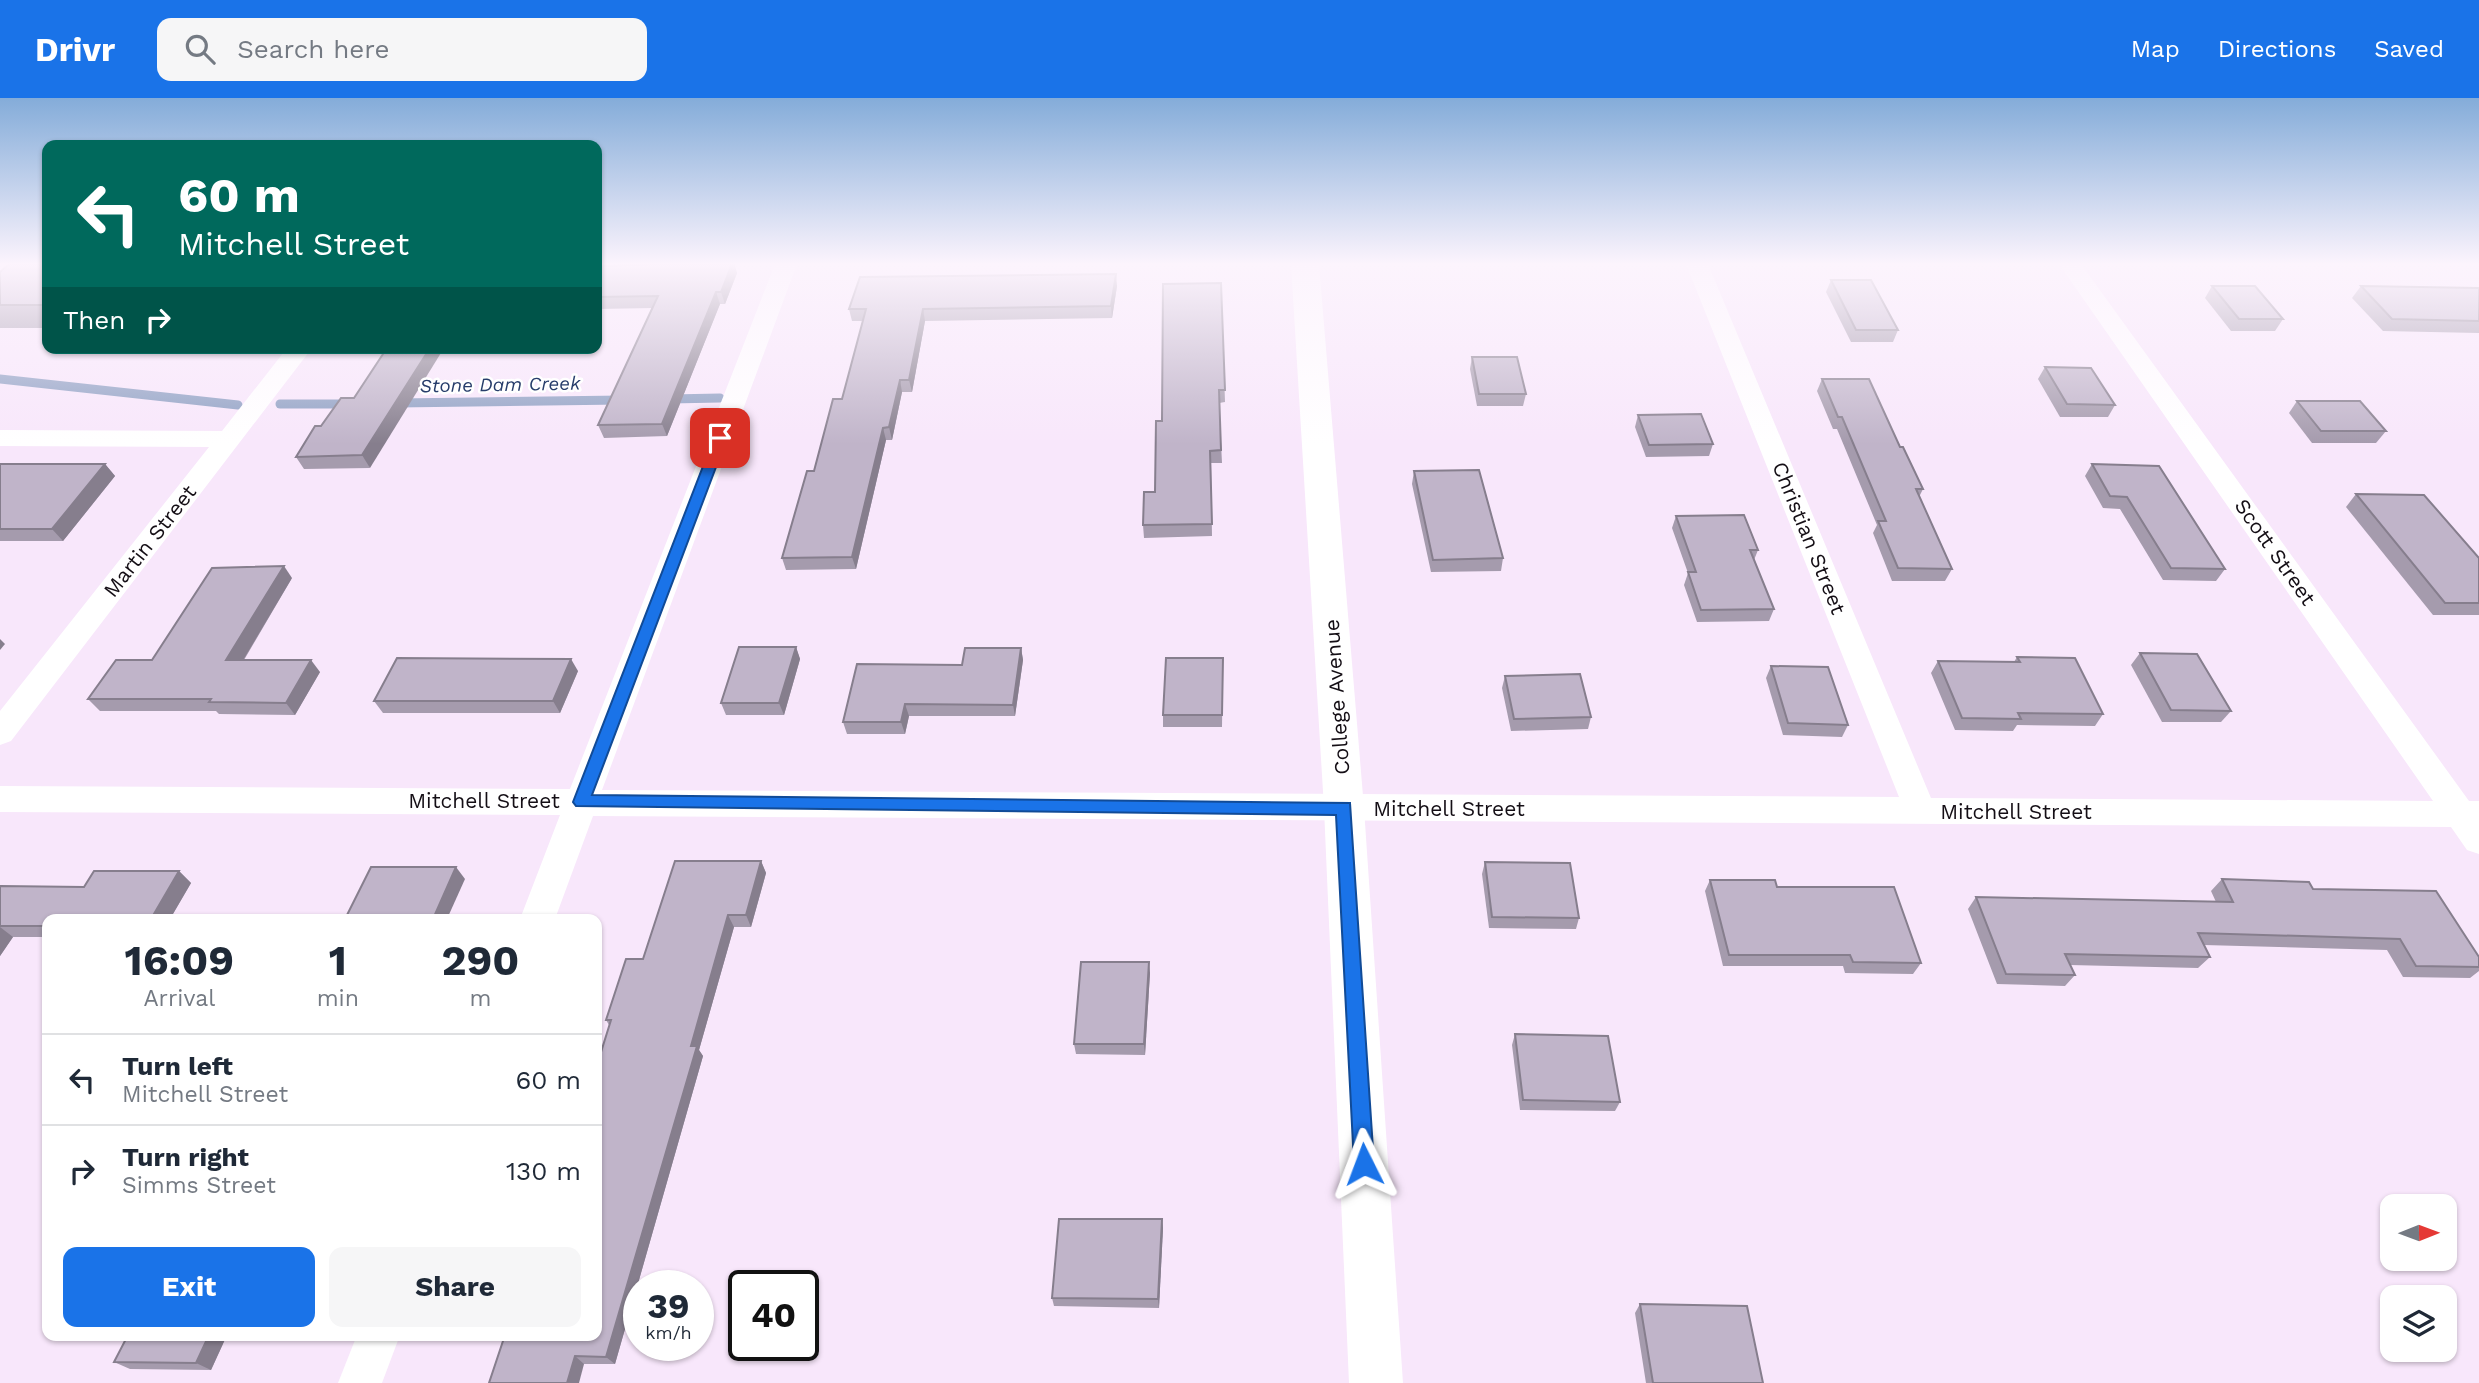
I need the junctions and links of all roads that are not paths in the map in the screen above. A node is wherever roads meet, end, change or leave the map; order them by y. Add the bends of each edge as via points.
1 (763, 324) edge
2 (1310, 324) edge
3 (1722, 324) edge
4 (2113, 324) edge
5 (294, 354) edge
6 (0, 438) edge
7 (229, 439) junction
8 (0, 733) edge
9 (0, 799) edge
10 (582, 802) junction
11 (1344, 808) junction
12 (1921, 812) junction
13 (2473, 822) edge
14 (539, 914) edge
15 (377, 1341) edge
16 (360, 1383) edge
17 (1376, 1383) edge

1 - 10 street
2 - 11 street, College Avenue
3 - 12 street, Christian Street
4 - 13 street, Scott Street
5 - 7 street, Martin Street
6 - 7 street
7 - 8 street, Martin Street
9 - 10 street, Mitchell Street
10 - 11 street, Mitchell Street
10 - 14 street
11 - 12 street, Mitchell Street
11 - 17 street, College Avenue
12 - 13 street, Mitchell Street
15 - 16 street

